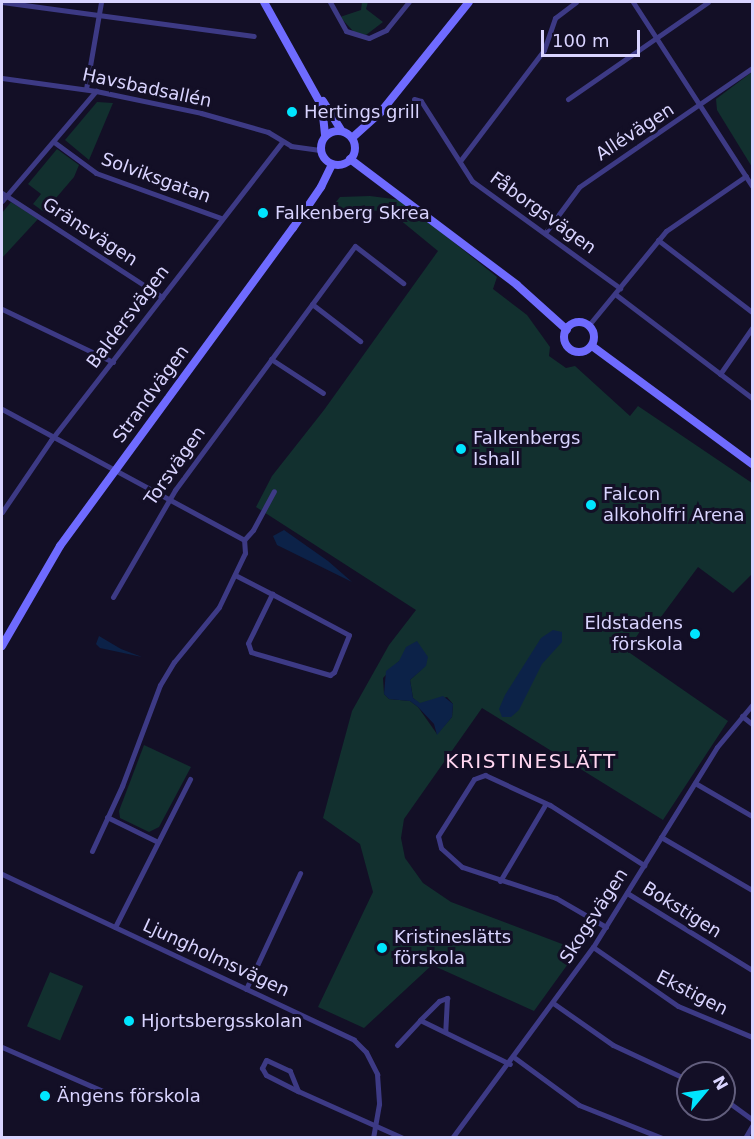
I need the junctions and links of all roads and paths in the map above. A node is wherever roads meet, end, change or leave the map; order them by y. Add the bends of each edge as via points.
1 (2, 2) edge
2 (101, 2) edge
3 (264, 2) edge
4 (270, 2) edge
5 (330, 2) edge
6 (409, 2) edge
7 (469, 2) edge
8 (576, 2) edge
9 (633, 2) edge
10 (708, 2) edge
11 (99, 16) junction
12 (254, 36) dead end
13 (658, 39) junction
14 (753, 68) edge
15 (2, 78) edge
16 (87, 89) junction
17 (96, 91) junction
18 (414, 99) dead end
19 (568, 99) dead end
20 (701, 106) junction
21 (341, 130) junction
22 (325, 136) junction
23 (352, 138) junction
24 (54, 142) junction
25 (282, 142) junction
26 (320, 150) junction
27 (350, 159) junction
28 (460, 161) junction
29 (332, 164) junction
30 (746, 176) junction
31 (753, 186) edge
32 (4, 194) edge
33 (2, 201) edge
34 (221, 218) junction
35 (545, 233) junction
36 (658, 240) junction
37 (404, 283) dead end
38 (620, 288) junction
39 (615, 294) junction
40 (162, 297) junction
41 (312, 304) junction
42 (2, 309) edge
43 (753, 312) edge
44 (588, 326) junction
45 (753, 328) edge
46 (567, 330) junction
47 (360, 340) dead end
48 (591, 346) junction
49 (271, 359) junction
50 (113, 362) junction
51 (720, 374) junction
52 (323, 393) dead end
53 (753, 398) edge
54 (2, 409) edge
55 (55, 435) junction
56 (753, 464) edge
57 (114, 470) junction
58 (274, 491) dead end
59 (169, 498) junction
60 (2, 512) edge
61 (244, 540) junction
62 (235, 574) junction
63 (272, 594) junction
64 (113, 597) dead end
65 (2, 646) edge
66 (753, 705) edge
67 (742, 716) junction
68 (753, 724) edge
69 (190, 779) dead end
70 (694, 783) junction
71 (546, 805) junction
72 (753, 816) edge
73 (108, 817) junction
74 (661, 837) junction
75 (156, 841) junction
76 (92, 851) dead end
77 (644, 865) junction
78 (300, 873) dead end
79 (2, 874) edge
80 (500, 881) junction
81 (753, 890) edge
82 (627, 893) junction
83 (115, 927) junction
84 (606, 927) junction
85 (593, 947) junction
86 (753, 970) edge
87 (246, 989) junction
88 (554, 1003) junction
89 (420, 1020) junction
90 (446, 1031) junction
91 (753, 1037) edge
92 (397, 1045) dead end
93 (2, 1047) edge
94 (514, 1058) junction
95 (510, 1064) junction
96 (676, 1074) edge
97 (298, 1091) junction
98 (105, 1092) dead end
99 (736, 1107) edge
100 (753, 1119) edge
101 (376, 1125) junction
102 (753, 1126) edge
103 (373, 1137) edge
104 (403, 1137) edge
105 (452, 1137) edge
106 (662, 1137) edge
107 (745, 1137) edge

1 - 11 street
2 - 11 street
3 - 22 street via 322,106
4 - 21 street
5 - 6 street via 341,26 360,38 386,30
7 - 23 street via 380,113
8 - 28 street via 555,18 544,50
9 - 13 street
10 - 13 street
11 - 12 street
11 - 16 street
13 - 19 street
13 - 20 street
14 - 20 street, Allévägen
15 - 16 street, Havsbadsallén
16 - 17 street, Havsbadsallén
17 - 24 street
17 - 25 street, Havsbadsallén via 249,126
18 - 28 street, Fåborgsvägen via 421,101
20 - 30 street
20 - 35 street, Allévägen via 579,187
21 - 22 street
21 - 23 street
22 - 26 street
23 - 27 street via 355,149
24 - 32 street
24 - 34 street, Solviksgatan via 96,173
25 - 26 street, Havsbadsallén
25 - 34 street, Baldersvägen
26 - 29 street
27 - 29 street via 340,165
27 - 46 street via 517,285
28 - 35 street, Fåborgsvägen via 472,181
29 - 57 street, Strandvägen via 321,188 293,228
30 - 31 street
30 - 36 street via 685,216
32 - 33 street
32 - 40 street, Gränsvägen
34 - 40 street, Baldersvägen
35 - 38 street, Fåborgsvägen
36 - 38 street
36 - 43 street
37 - 41 street, Torsvägen via 355,246
38 - 39 street
39 - 44 street
39 - 51 street
40 - 50 street, Baldersvägen
41 - 47 street
41 - 49 street, Torsvägen
42 - 50 street
44 - 46 street via 578,323
44 - 48 street via 594,335
45 - 51 street
46 - 48 street via 565,342 571,350 582,352
48 - 56 street
49 - 52 street
49 - 59 street, Torsvägen
50 - 55 street, Baldersvägen
51 - 53 street
54 - 55 street
55 - 57 street
55 - 60 street, Baldersvägen
57 - 59 street
57 - 65 street, Strandvägen via 46,567
58 - 61 street
59 - 61 street
59 - 64 street, Torsvägen
61 - 62 street via 245,553
62 - 63 street
62 - 73 street via 213,616 160,685
63 - 63 street via 349,635 334,672 330,675 251,652 248,643
66 - 67 street, Skogsvägen
67 - 68 street
67 - 70 street, Skogsvägen
69 - 75 street
70 - 72 street
70 - 74 street, Skogsvägen
71 - 77 street
71 - 80 street
71 - 80 street via 500,778 479,776 438,836 439,846 456,863
73 - 75 street
73 - 76 street
74 - 77 street, Skogsvägen
74 - 81 street
75 - 83 street
77 - 82 street, Skogsvägen
78 - 87 street
79 - 83 street, Ljungholmsvägen
80 - 84 street via 556,897
82 - 84 street, Skogsvägen
82 - 86 street, Bokstigen
83 - 87 street, Ljungholmsvägen
84 - 85 street, Skogsvägen
85 - 88 street, Skogsvägen
85 - 91 street, Ekstigen via 678,1006
87 - 101 street, Ljungholmsvägen via 360,1045 377,1074
88 - 94 street, Skogsvägen
88 - 96 street via 613,1045
89 - 90 street
89 - 90 street via 439,1000 447,998
89 - 92 street
90 - 95 street
93 - 98 street
94 - 95 street, Skogsvägen
94 - 106 street via 579,1105
95 - 105 street, Skogsvägen
97 - 97 street via 290,1071 266,1060 262,1068 266,1075
97 - 101 street
99 - 100 street
101 - 103 street, Ljungholmsvägen
101 - 104 street
102 - 107 street

